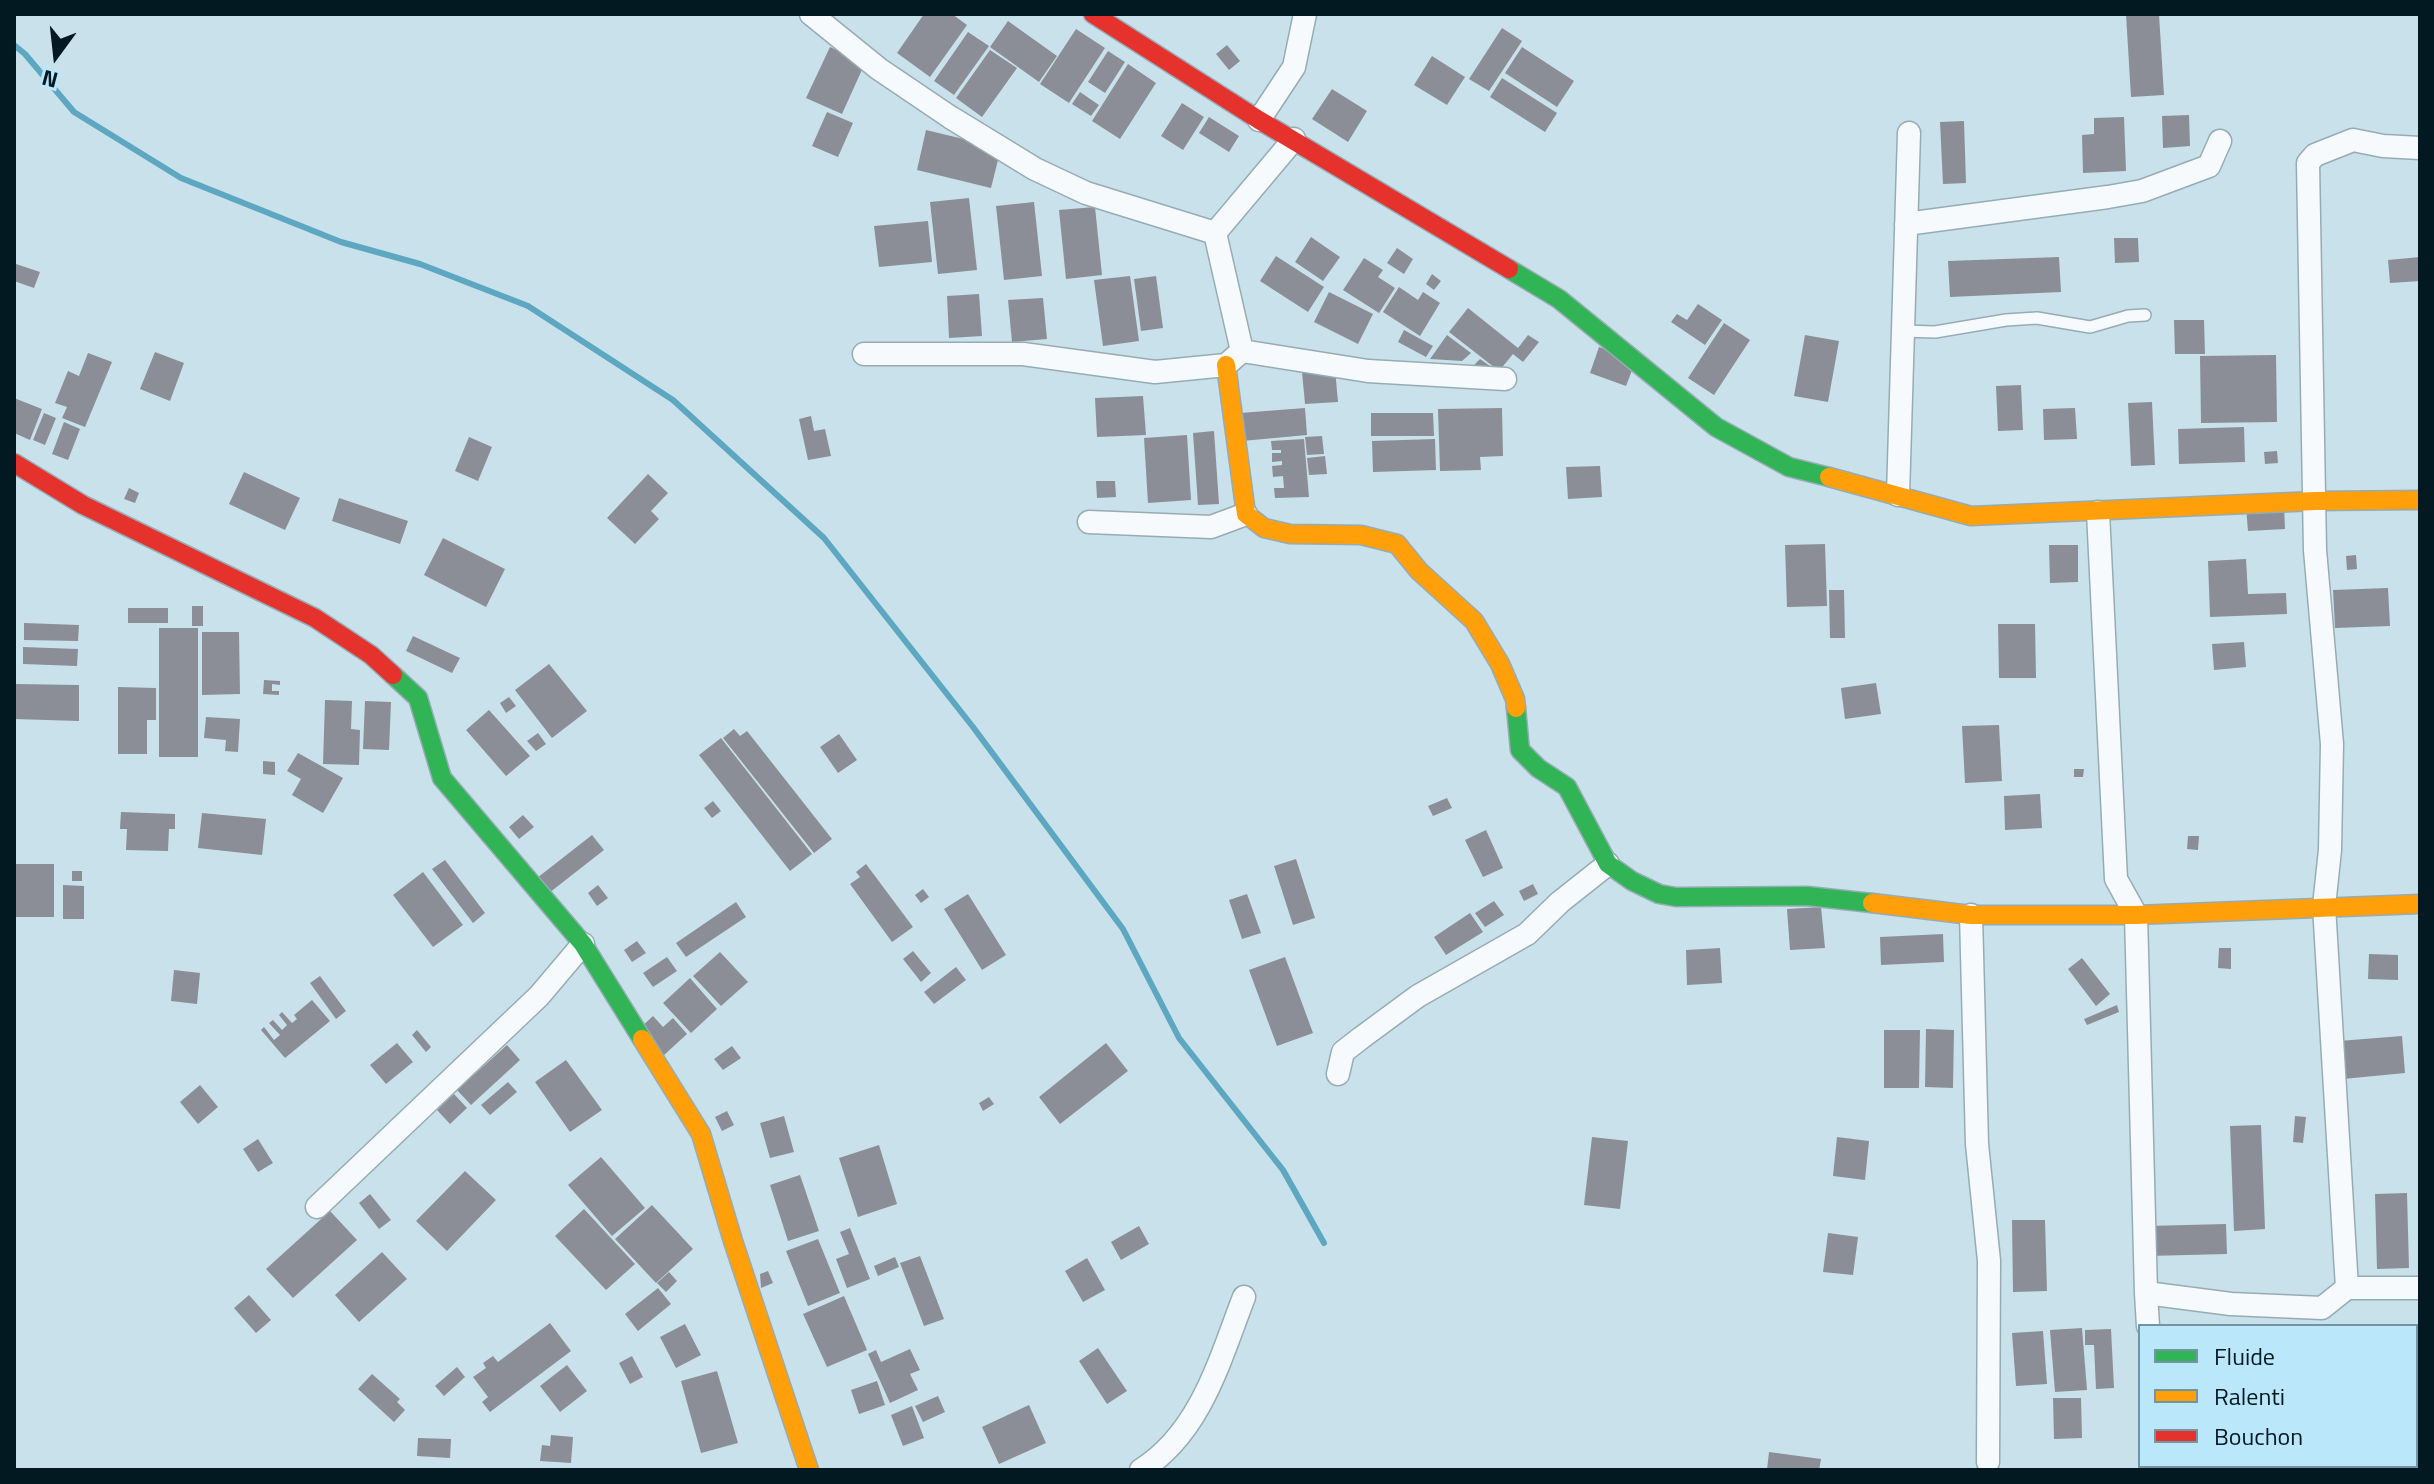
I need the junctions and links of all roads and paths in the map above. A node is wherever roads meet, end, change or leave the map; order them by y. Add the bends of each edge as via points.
1 (811, 14) edge
2 (1094, 14) edge
3 (1305, 14) edge
4 (1259, 120) junction
5 (1909, 133) dead end
6 (1294, 139) junction
7 (2220, 141) dead end
8 (2420, 148) edge
9 (1906, 224) junction
10 (1215, 233) junction
11 (2145, 315) dead end
12 (1903, 331) junction
13 (864, 354) dead end
14 (1234, 358) junction
15 (1505, 379) dead end
16 (14, 463) edge
17 (1898, 495) junction
18 (2420, 500) edge
19 (2316, 501) junction
20 (2098, 512) junction
21 (1246, 514) junction
22 (1089, 522) dead end
23 (1608, 864) junction
24 (2420, 904) edge
25 (2324, 906) junction
26 (1971, 915) junction
27 (2136, 915) junction
28 (583, 944) junction
29 (1338, 1074) dead end
30 (317, 1207) dead end
31 (2347, 1288) junction
32 (2420, 1288) edge
33 (2146, 1293) junction
34 (1244, 1297) dead end
35 (2148, 1324) edge
36 (1988, 1462) dead end
37 (809, 1470) edge
38 (1141, 1470) edge

1 - 10 street via 879,69 1035,169 1086,193
2 - 4 street
3 - 4 street via 1294,67
4 - 6 street
5 - 9 street
6 - 10 street
6 - 17 street via 1559,299 1716,427 1789,467
7 - 9 street via 2209,166 2142,191
8 - 19 street via 2353,140 2308,163
9 - 12 street
10 - 14 street
11 - 12 lane via 2090,327 2037,318 1935,332
12 - 17 street
13 - 14 street via 1023,354 1155,372
14 - 15 street
14 - 21 street
16 - 28 street via 83,505 315,618 371,655 418,698 442,778
17 - 20 street via 1971,516
18 - 19 street
19 - 20 street
19 - 25 street via 2315,550 2332,744
20 - 27 street via 2116,879
21 - 22 street via 1211,527
21 - 23 street via 1264,528 1290,534 1361,535 1397,544 1474,621 1515,699 1520,750 1567,787
23 - 26 street via 1632,881 1676,897 1807,896
23 - 29 street via 1527,934 1418,996 1361,1038 1343,1052
24 - 25 street
25 - 27 street
25 - 31 street
26 - 27 street
26 - 36 street via 1977,1144 1989,1261
27 - 33 street
28 - 30 street via 449,1085
28 - 37 street via 701,1134
31 - 32 street
31 - 33 street via 2322,1308
33 - 35 street
34 - 38 street via 1204,1401 1162,1457

